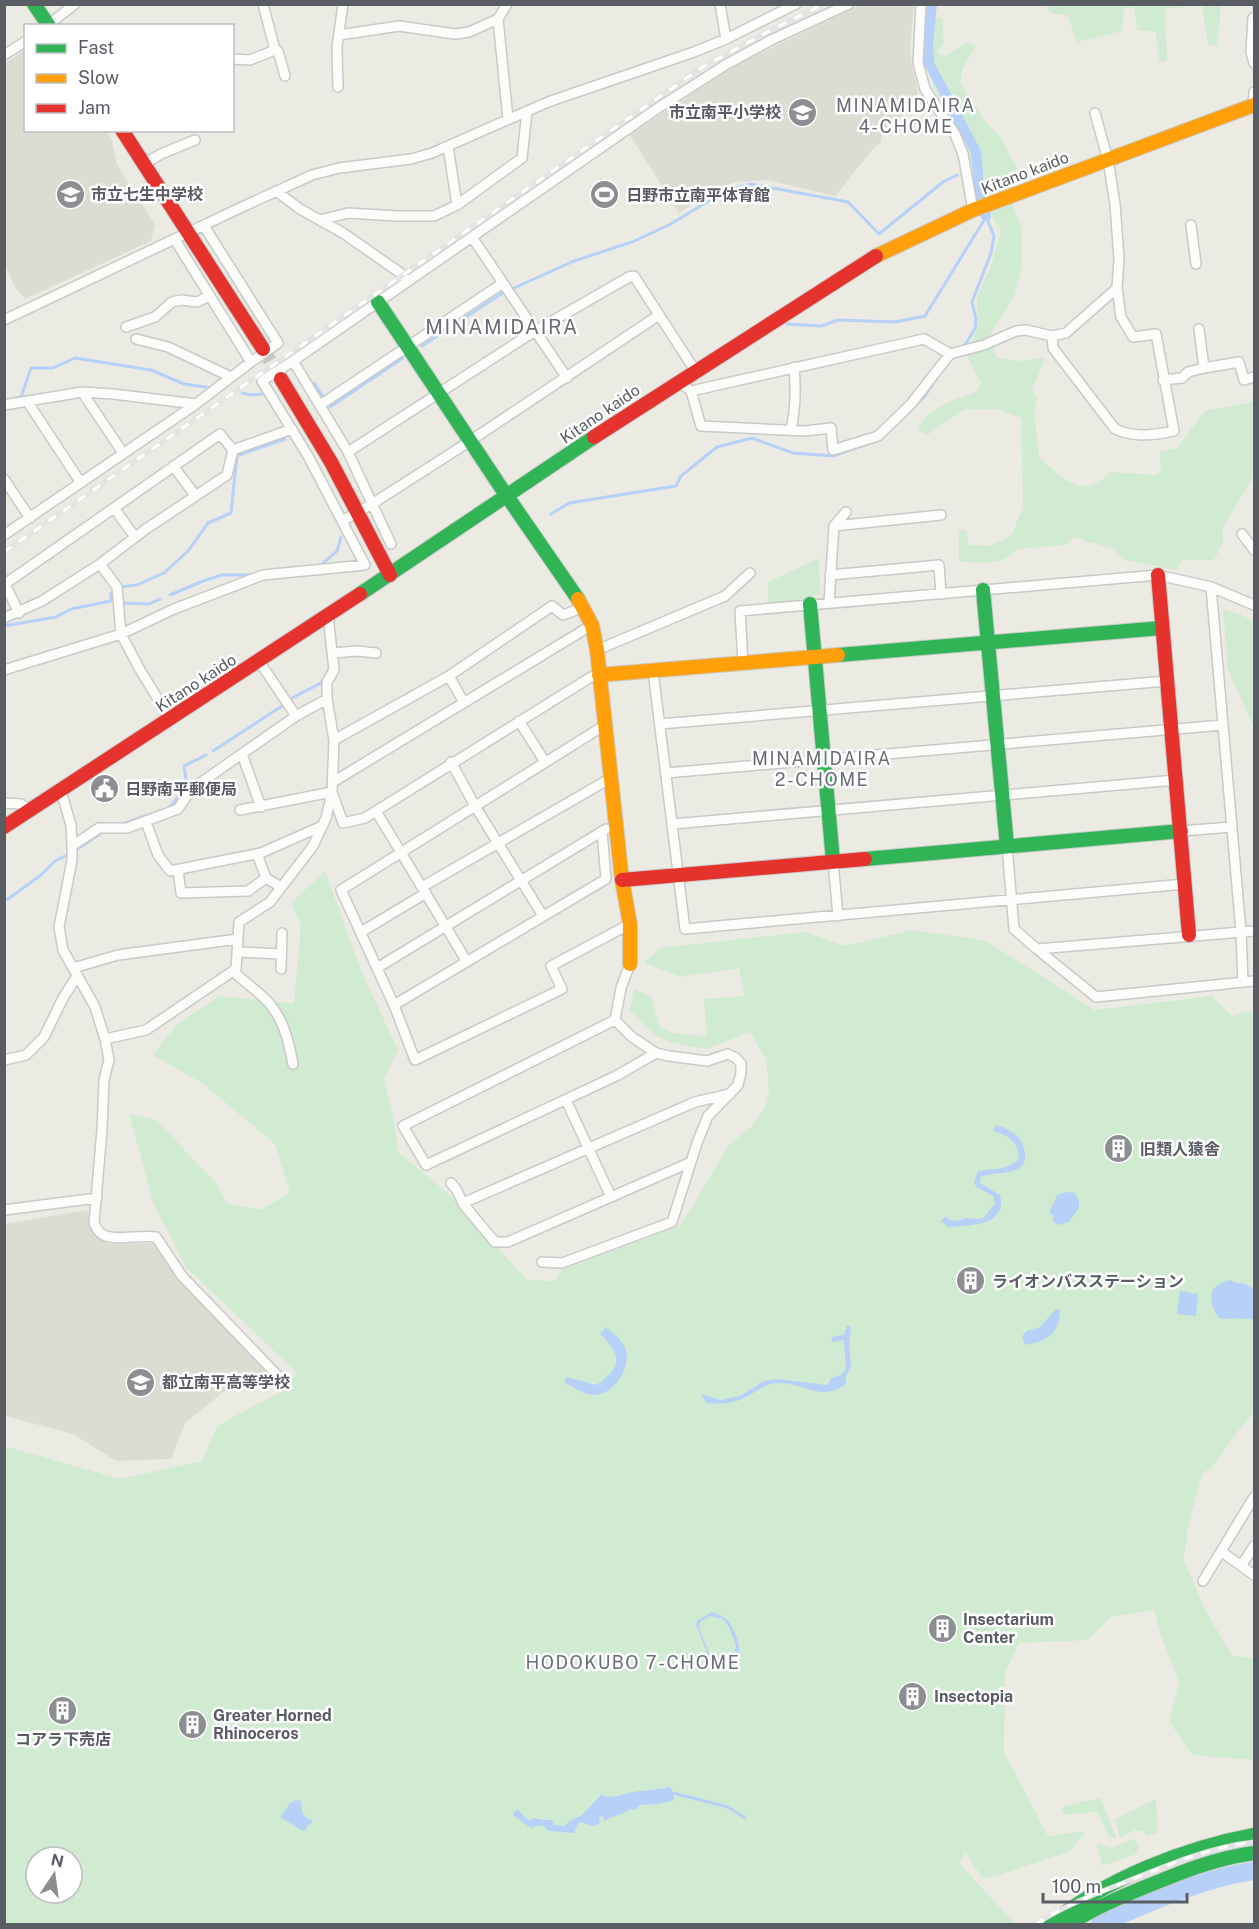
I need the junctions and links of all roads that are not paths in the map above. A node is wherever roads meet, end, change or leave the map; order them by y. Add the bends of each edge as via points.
1 (34, 4) edge
2 (75, 4) edge
3 (263, 4) edge
4 (343, 4) edge
5 (507, 4) edge
6 (720, 4) edge
7 (796, 4) edge
8 (849, 4) edge
9 (921, 4) edge
10 (1253, 18) edge
11 (498, 19) junction
12 (47, 23) edge
13 (339, 35) junction
14 (726, 39) junction
15 (24, 41) edge
16 (275, 50) junction
17 (4, 55) edge
18 (234, 59) edge
19 (1254, 63) edge
20 (285, 76) dead end
21 (338, 87) dead end
22 (1254, 92) edge
23 (1254, 106) edge
24 (527, 111) junction
25 (1095, 113) dead end
26 (508, 119) junction
27 (123, 132) edge
28 (195, 140) dead end
29 (448, 146) junction
30 (1108, 160) junction
31 (144, 164) junction
32 (276, 191) junction
33 (457, 205) junction
34 (980, 208) junction
35 (320, 220) junction
36 (1191, 225) dead end
37 (204, 226) junction
38 (189, 233) junction
39 (472, 237) junction
40 (175, 240) junction
41 (1196, 264) dead end
42 (408, 281) junction
43 (503, 283) junction
44 (1117, 288) junction
45 (210, 296) junction
46 (378, 302) junction
47 (659, 315) junction
48 (4, 320) edge
49 (126, 327) dead end
50 (1199, 329) dead end
51 (535, 331) junction
52 (1052, 336) junction
53 (136, 339) dead end
54 (408, 347) junction
55 (262, 349) tunnel mouth
56 (957, 352) junction
57 (293, 361) junction
58 (251, 362) junction
59 (794, 367) junction
60 (1204, 368) junction
61 (696, 372) junction
62 (231, 377) junction
63 (1254, 377) edge
64 (567, 378) junction
65 (281, 379) tunnel mouth
66 (1163, 380) junction
67 (679, 382) junction
68 (82, 392) junction
69 (691, 392) junction
70 (439, 394) junction
71 (27, 401) junction
72 (196, 404) junction
73 (4, 405) edge
74 (320, 405) junction
75 (292, 429) junction
76 (791, 429) junction
77 (470, 441) junction
78 (233, 450) junction
79 (123, 453) junction
80 (348, 453) junction
81 (173, 466) junction
82 (4, 479) edge
83 (81, 483) junction
84 (195, 495) junction
85 (507, 496) junction
86 (372, 504) junction
87 (114, 508) junction
88 (358, 512) junction
89 (846, 512) dead end
90 (941, 514) dead end
91 (30, 518) junction
92 (342, 521) junction
93 (834, 526) junction
94 (1242, 534) dead end
95 (4, 535) edge
96 (135, 537) junction
97 (391, 544) dead end
98 (1254, 550) edge
99 (100, 564) junction
100 (750, 573) dead end
101 (390, 575) junction
102 (830, 575) junction
103 (1158, 575) junction
104 (1211, 587) junction
105 (983, 590) junction
106 (941, 594) junction
107 (829, 602) junction
108 (810, 604) junction
109 (1254, 604) edge
110 (584, 607) junction
111 (19, 612) junction
112 (328, 615) junction
113 (4, 618) edge
114 (592, 625) junction
115 (1162, 628) junction
116 (121, 634) junction
117 (988, 643) junction
118 (597, 650) junction
119 (376, 652) dead end
120 (332, 653) junction
121 (814, 657) junction
122 (259, 661) junction
123 (743, 663) junction
124 (4, 670) edge
125 (653, 671) junction
126 (599, 675) junction
127 (449, 676) junction
128 (1167, 681) junction
129 (993, 695) junction
130 (327, 699) junction
131 (463, 701) junction
132 (819, 710) junction
133 (297, 716) junction
134 (170, 719) junction
135 (519, 721) junction
136 (660, 724) junction
137 (605, 725) junction
138 (1223, 725) junction
139 (1171, 731) junction
140 (334, 740) junction
141 (997, 745) junction
142 (242, 754) junction
143 (824, 759) junction
144 (452, 762) junction
145 (545, 762) junction
146 (666, 773) junction
147 (611, 778) junction
148 (1176, 780) junction
149 (333, 782) junction
150 (61, 791) junction
151 (332, 792) junction
152 (1002, 795) junction
153 (4, 803) edge
154 (475, 806) junction
155 (261, 807) junction
156 (30, 810) junction
157 (240, 810) dead end
158 (828, 810) junction
159 (376, 811) junction
160 (146, 822) junction
161 (616, 823) junction
162 (672, 824) junction
163 (322, 826) junction
164 (4, 827) edge
165 (1232, 827) junction
166 (602, 831) junction
167 (1181, 831) junction
168 (498, 844) junction
169 (72, 846) junction
170 (1007, 846) junction
171 (402, 852) junction
172 (256, 854) junction
173 (833, 861) junction
174 (178, 870) junction
175 (678, 875) junction
176 (266, 878) junction
177 (520, 880) junction
178 (622, 880) junction
179 (1185, 885) junction
180 (281, 887) junction
181 (424, 890) junction
182 (1012, 901) junction
183 (543, 916) junction
184 (838, 916) junction
185 (630, 924) junction
186 (445, 925) junction
187 (1254, 931) edge
188 (361, 932) junction
189 (1241, 932) junction
190 (282, 933) dead end
191 (1189, 935) junction
192 (238, 939) junction
193 (1037, 949) junction
194 (237, 952) junction
195 (282, 954) junction
196 (466, 962) junction
197 (630, 964) joint
198 (377, 968) junction
199 (281, 969) dead end
200 (233, 971) junction
201 (75, 972) junction
202 (1254, 981) edge
203 (1243, 982) junction
204 (394, 1005) junction
205 (615, 1020) junction
206 (105, 1039) junction
207 (656, 1053) junction
208 (4, 1060) edge
209 (293, 1064) dead end
210 (730, 1094) junction
211 (566, 1100) junction
212 (588, 1147) junction
213 (692, 1162) junction
214 (451, 1184) dead end
215 (610, 1197) junction
216 (97, 1198) junction
217 (463, 1203) junction
218 (4, 1210) edge
219 (542, 1262) dead end
220 (279, 1377) dead end
221 (1254, 1497) edge
222 (1254, 1546) edge
223 (1222, 1552) junction
224 (1241, 1566) junction
225 (1254, 1575) edge
226 (1203, 1581) dead end
227 (1254, 1835) edge
228 (1254, 1852) edge
229 (1051, 1924) edge
230 (1069, 1924) edge

1 - 12 street
2 - 12 street
3 - 16 street
4 - 13 street
5 - 11 street
6 - 14 street
7 - 14 street
8 - 39 street via 727,64
9 - 34 street via 918,63 925,89 955,134
10 - 19 street
11 - 13 street via 455,34 399,26
11 - 26 street
13 - 21 street
14 - 24 street
15 - 17 street
16 - 18 street via 250,60
16 - 20 street
22 - 23 street
23 - 30 street, Kitano kaido
24 - 26 street
24 - 33 street via 522,158
25 - 30 street
26 - 29 street
27 - 31 street
28 - 31 street
29 - 32 street via 411,159 312,175
29 - 33 street
30 - 34 street, Kitano kaido
30 - 44 street via 1115,204
31 - 38 street
32 - 35 street
32 - 37 street
33 - 35 street via 434,216 348,213
34 - 61 street, Kitano kaido via 877,255
35 - 42 street
36 - 41 street
37 - 38 street
37 - 58 street via 278,343
38 - 40 street
38 - 55 street
39 - 42 street
39 - 43 street
40 - 45 street
40 - 48 street
42 - 46 street
43 - 51 street
43 - 54 street
44 - 52 street via 1066,333
44 - 66 street via 1121,317 1133,337 1156,334
45 - 49 street via 197,302 172,302 155,317
45 - 58 street
46 - 54 street
46 - 57 street
47 - 51 street via 634,276
47 - 61 street
47 - 64 street
50 - 60 street
51 - 64 street
51 - 70 street
52 - 56 street via 1016,331
52 - 66 street via 1053,348 1121,432 1151,436 1174,431
53 - 62 street via 168,347
54 - 70 street
54 - 74 street
56 - 59 street via 924,339
56 - 76 street via 878,436 833,450 831,428
57 - 74 street
57 - 75 street via 262,381
58 - 62 street
59 - 69 street
59 - 76 street via 796,408
60 - 63 street via 1239,362 1244,380
60 - 66 street via 1182,378
61 - 67 street, Kitano kaido
62 - 72 street
64 - 77 street
65 - 88 street
67 - 69 street
67 - 85 street, Kitano kaido
68 - 71 street
68 - 72 street
68 - 79 street
69 - 76 street via 701,426
70 - 77 street
70 - 80 street
71 - 73 street
71 - 83 street
72 - 79 street
74 - 80 street
75 - 78 street
75 - 92 street
77 - 85 street
77 - 86 street
78 - 81 street via 220,434
78 - 84 street via 227,475
79 - 83 street
80 - 86 street
81 - 84 street
81 - 87 street
82 - 91 street
83 - 91 street
84 - 96 street
85 - 101 street, Kitano kaido
85 - 110 street
86 - 88 street
86 - 97 street
87 - 96 street
87 - 111 street via 5,584
88 - 92 street
88 - 101 street
89 - 93 street
90 - 93 street
91 - 95 street
92 - 116 street via 365,565 263,575
93 - 102 street
94 - 98 street
96 - 99 street
99 - 111 street
99 - 116 street via 117,587
100 - 118 street via 725,596
101 - 112 street, Kitano kaido
102 - 106 street via 939,565
102 - 107 street
103 - 104 street
103 - 105 street
103 - 115 street
104 - 109 street
104 - 138 street
105 - 106 street
105 - 117 street
106 - 107 street
107 - 108 street
108 - 121 street
108 - 123 street via 740,611
110 - 114 street
110 - 127 street via 563,615 552,606
111 - 113 street
112 - 120 street
112 - 122 street, Kitano kaido
114 - 118 street
114 - 131 street
115 - 117 street
115 - 128 street
116 - 124 street
116 - 134 street
117 - 121 street
117 - 129 street
118 - 126 street
119 - 120 street
120 - 130 street via 334,670 327,682
121 - 123 street
121 - 132 street
122 - 133 street
122 - 134 street, Kitano kaido
123 - 125 street
125 - 126 street
125 - 136 street
126 - 135 street
126 - 137 street
127 - 131 street
127 - 140 street
128 - 129 street
128 - 139 street
129 - 132 street
129 - 141 street
130 - 133 street
130 - 140 street
131 - 149 street
132 - 136 street
132 - 143 street
133 - 142 street
134 - 150 street, Kitano kaido
135 - 144 street
135 - 145 street
136 - 146 street
137 - 145 street
137 - 147 street
138 - 139 street
138 - 165 street
139 - 141 street
139 - 148 street
140 - 149 street
141 - 143 street
141 - 152 street
142 - 155 street
142 - 160 street via 196,786 178,809
143 - 146 street
143 - 158 street
144 - 154 street
144 - 159 street
145 - 154 street
146 - 162 street
147 - 161 street
147 - 168 street
148 - 152 street
148 - 167 street
149 - 151 street
150 - 156 street, Kitano kaido
150 - 169 street via 71,825
151 - 155 street
151 - 159 street via 343,823
151 - 163 street
152 - 158 street
152 - 170 street
153 - 156 street via 21,804
154 - 168 street
154 - 171 street
155 - 157 street
156 - 164 street, Kitano kaido
158 - 162 street
158 - 173 street
159 - 171 street
160 - 169 street via 127,828 99,828
160 - 174 street via 158,855 170,872
161 - 166 street
161 - 178 street
162 - 175 street
163 - 172 street
163 - 180 street via 313,846
165 - 167 street
165 - 189 street
166 - 177 street
166 - 183 street via 606,879
167 - 170 street
167 - 179 street
168 - 177 street
168 - 181 street
169 - 201 street via 59,927 63,950
170 - 173 street
170 - 182 street
171 - 181 street
171 - 188 street via 341,890
172 - 174 street
172 - 176 street
173 - 175 street
173 - 184 street
174 - 176 street via 181,894 248,891
175 - 178 street
175 - 184 street via 685,929
176 - 180 street
177 - 183 street
177 - 186 street
178 - 185 street
179 - 182 street
179 - 191 street
180 - 192 street via 270,902 239,922
181 - 186 street
181 - 188 street
182 - 184 street
182 - 193 street via 1014,929
183 - 196 street
185 - 197 street
185 - 204 street via 551,966 562,989 415,1060
186 - 196 street
186 - 198 street
187 - 189 street
188 - 198 street
189 - 191 street
189 - 203 street
190 - 195 street
191 - 193 street
192 - 194 street
192 - 201 street via 118,955
193 - 203 street via 1096,997
194 - 195 street
194 - 200 street
195 - 199 street
196 - 204 street
197 - 205 street
198 - 204 street
200 - 206 street via 146,1030
200 - 209 street via 269,1003 279,1018
201 - 206 street via 95,1007
201 - 208 street via 44,1037 26,1055
202 - 203 street
205 - 207 street
205 - 211 street via 403,1126 426,1165
206 - 216 street via 109,1060 104,1080
207 - 210 street via 707,1060 728,1054 736,1058 741,1073
207 - 211 street
210 - 212 street via 695,1102
210 - 213 street via 708,1116
211 - 212 street
212 - 215 street
212 - 217 street
213 - 215 street
213 - 219 street via 672,1222 562,1263
214 - 217 street
215 - 217 street via 508,1242 495,1242
216 - 218 street
216 - 220 street via 94,1223 100,1233 107,1237 156,1237 182,1276
221 - 223 street
222 - 224 street
223 - 224 street
223 - 226 street
224 - 225 street
227 - 229 street via 1143,1869 1097,1891
228 - 230 street via 1148,1885

